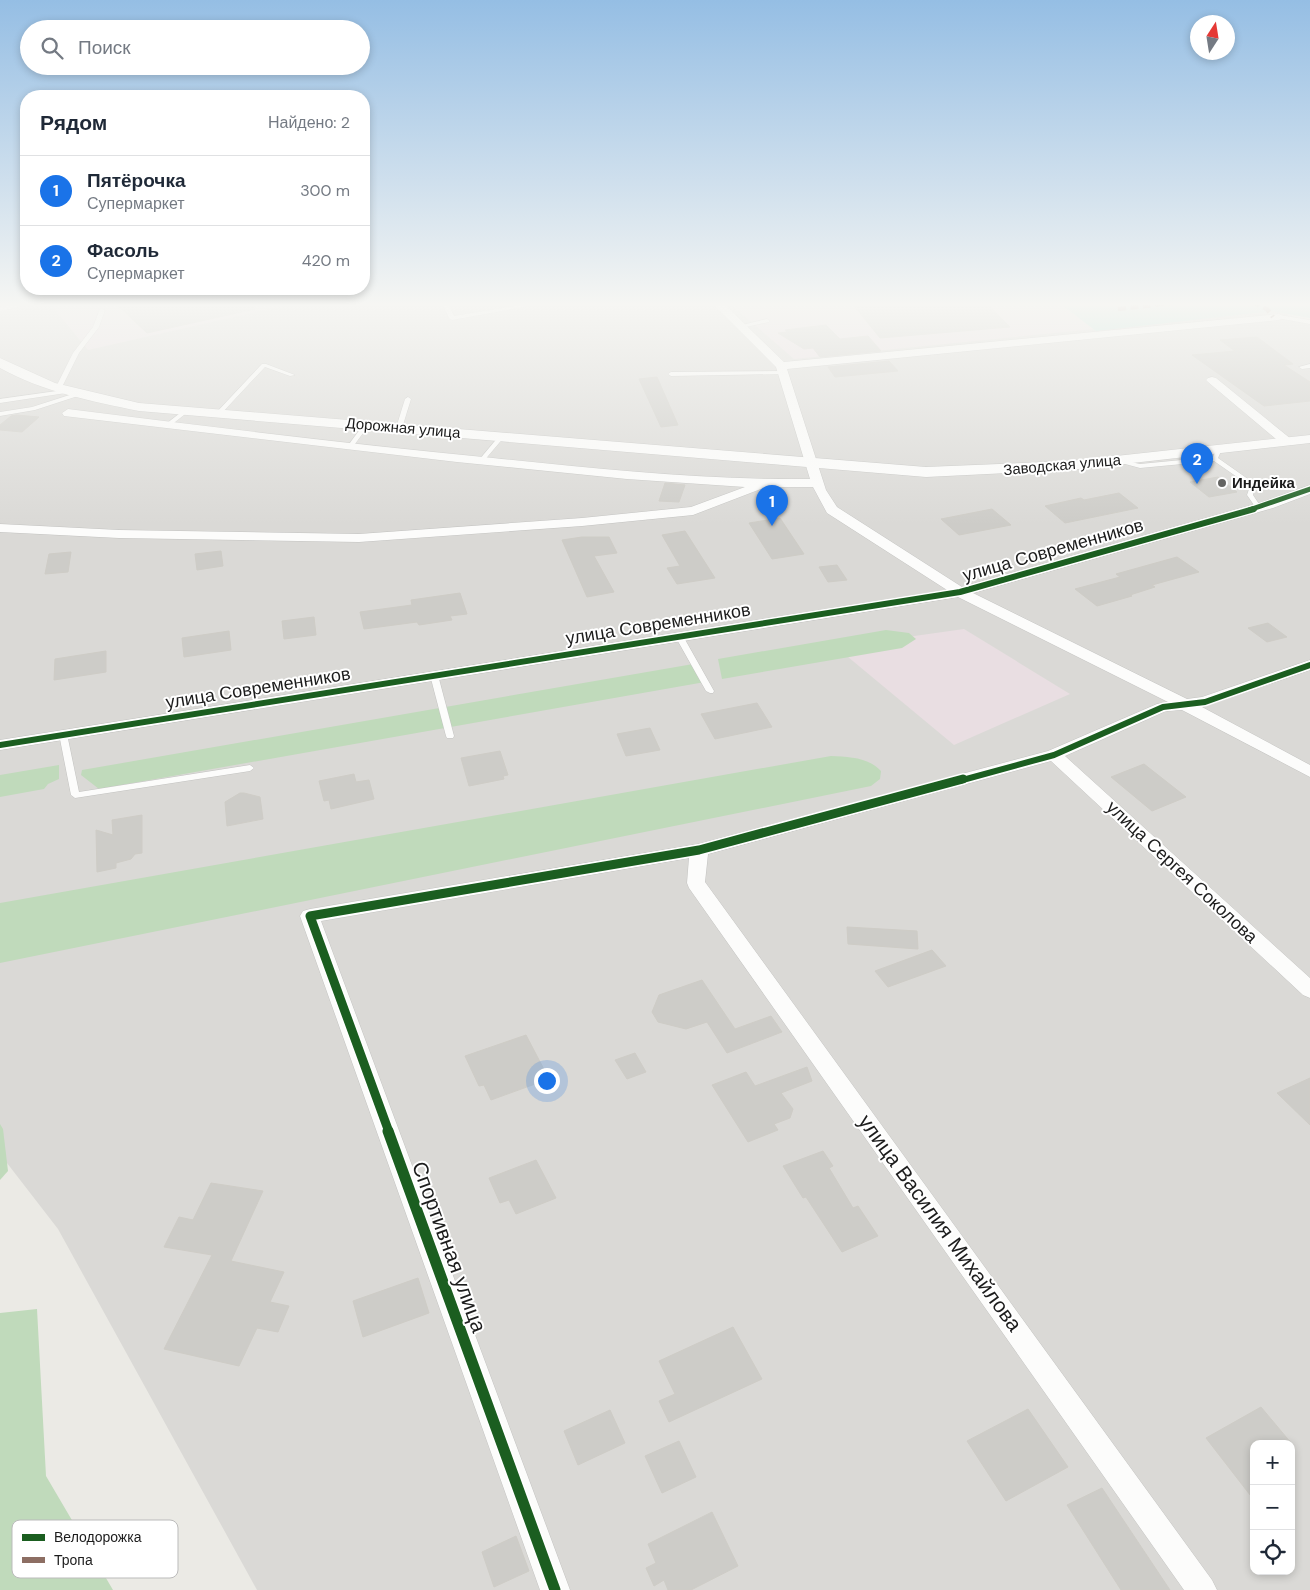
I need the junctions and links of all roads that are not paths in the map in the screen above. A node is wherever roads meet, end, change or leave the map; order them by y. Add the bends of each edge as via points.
1 (25, 376) edge
2 (71, 376) edge
3 (253, 376) edge
4 (784, 376) edge
5 (1212, 380) dead end
6 (68, 392) junction
7 (408, 399) dead end
8 (0, 401) edge
9 (186, 411) junction
10 (68, 413) dead end
11 (0, 414) edge
12 (218, 414) junction
13 (168, 425) junction
14 (366, 425) junction
15 (399, 428) junction
16 (502, 436) junction
17 (1310, 439) edge
18 (1288, 442) junction
19 (350, 447) junction
20 (1217, 454) junction
21 (482, 461) junction
22 (813, 464) junction
23 (818, 483) junction
24 (762, 485) junction
25 (1310, 489) edge
26 (1258, 508) junction
27 (0, 528) edge
28 (960, 592) junction
29 (679, 636) junction
30 (1310, 664) edge
31 (434, 675) junction
32 (710, 691) dead end
33 (1183, 704) junction
34 (63, 734) junction
35 (450, 736) dead end
36 (0, 745) edge
37 (1054, 755) junction
38 (250, 768) dead end
39 (1310, 772) edge
40 (699, 850) junction
41 (1310, 990) edge
42 (556, 1590) edge
43 (1202, 1590) edge

1 - 6 street, Дорожная улица
2 - 6 lane
3 - 12 lane
4 - 22 street
5 - 18 street
6 - 8 lane
6 - 9 street, Дорожная улица via 139,407
6 - 11 lane via 33,409
7 - 15 lane
9 - 12 street, Дорожная улица
9 - 13 lane
10 - 13 street
12 - 14 street, Дорожная улица
13 - 19 street
14 - 15 street, Дорожная улица
14 - 19 lane
15 - 16 street, Дорожная улица
16 - 21 lane
16 - 22 street, Дорожная улица
17 - 18 street, Заводская улица
18 - 20 street, Заводская улица
19 - 21 street
20 - 22 street, Заводская улица via 976,472
20 - 26 lane via 1253,485 1250,495
21 - 24 street
22 - 23 street
23 - 24 street
23 - 28 street via 832,510
24 - 27 street via 693,511 358,538 120,534
25 - 26 street, улица Современников
26 - 28 street, улица Современников
28 - 29 street, улица Современников
28 - 33 street
29 - 31 street, улица Современников
29 - 32 lane
30 - 33 street via 1205,702
31 - 34 street, улица Современников
31 - 35 lane
33 - 37 street via 1163,707
33 - 39 street
34 - 36 street, улица Современников
34 - 38 lane via 75,795
37 - 40 street
37 - 41 street, улица Сергея Соколова
40 - 42 street, Спортивная улица via 310,916
40 - 43 street, улица Василия Михайлова via 696,883

